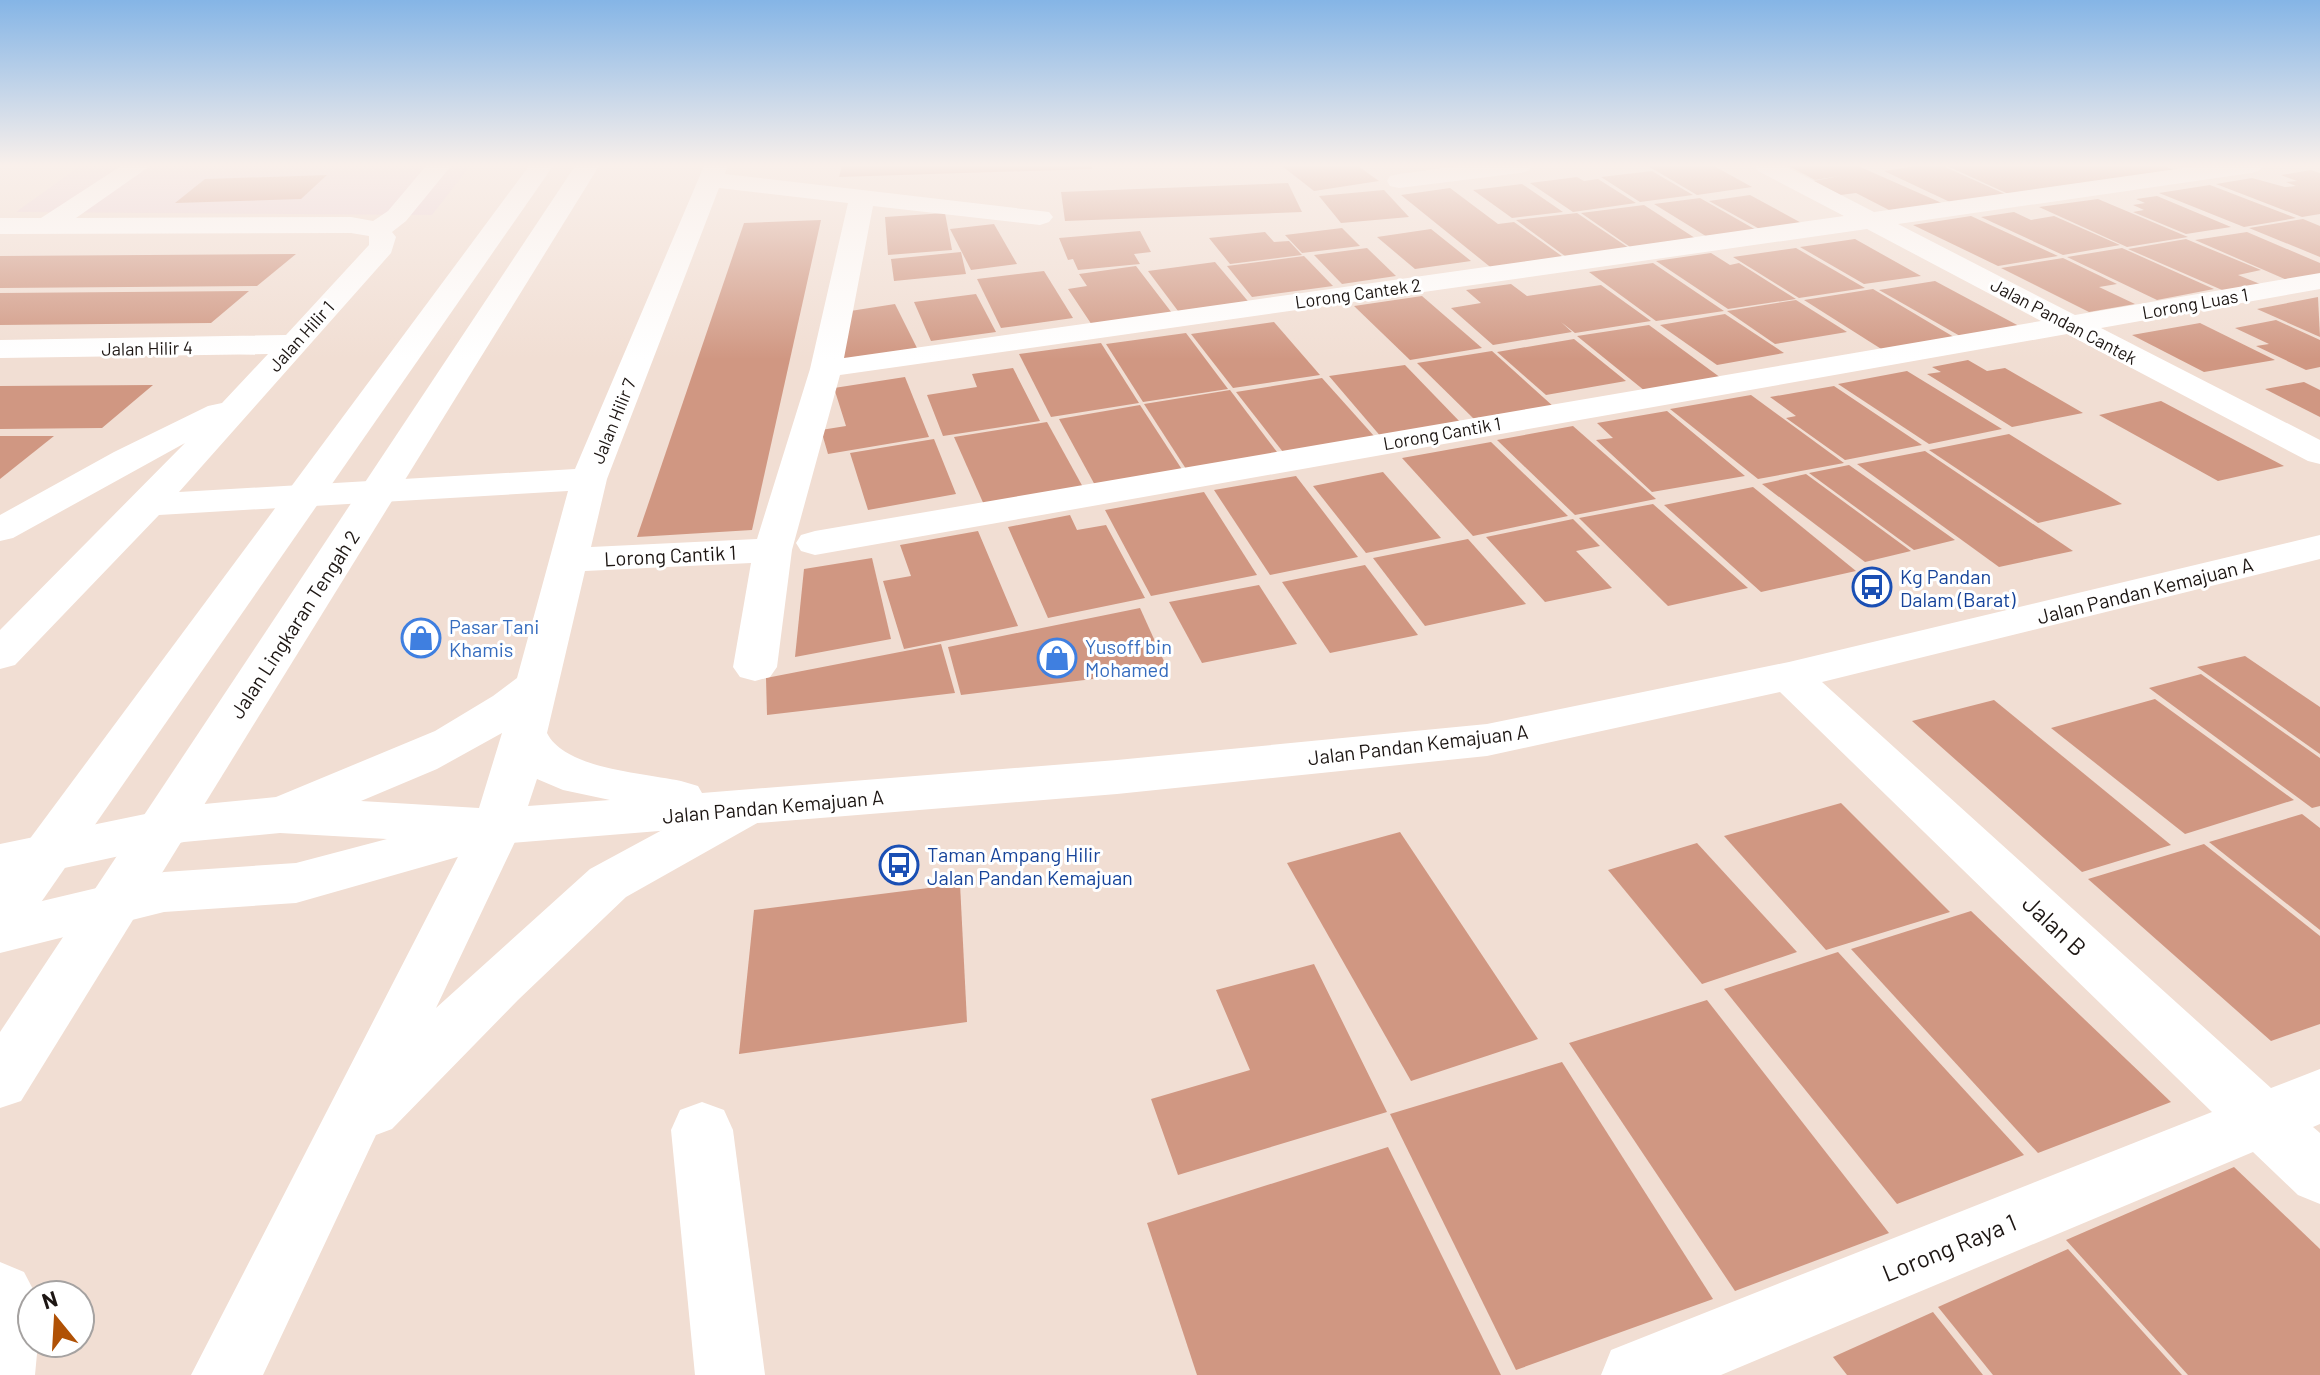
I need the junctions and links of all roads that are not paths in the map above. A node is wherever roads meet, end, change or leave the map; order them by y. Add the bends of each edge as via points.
1 (378, 230) edge
2 (518, 230) edge
3 (525, 230) edge
4 (690, 230) edge
5 (855, 230) edge
6 (1793, 230) edge
7 (1891, 230) edge
8 (2320, 281) edge
9 (2070, 324) junction
10 (294, 344) junction
11 (0, 349) edge
12 (846, 367) dead end
13 (241, 403) junction
14 (2320, 454) edge
15 (589, 479) junction
16 (148, 505) junction
17 (7, 522) edge
18 (815, 543) dead end
19 (2320, 547) edge
20 (773, 550) junction
21 (567, 560) junction
22 (0, 655) edge
23 (755, 667) dead end
24 (1789, 676) junction
25 (536, 685) junction
26 (524, 732) junction
27 (742, 809) junction
28 (280, 815) junction
29 (497, 827) junction
30 (0, 863) edge
31 (0, 919) edge
32 (0, 932) edge
33 (0, 1082) edge
34 (2320, 1096) edge
35 (2262, 1119) junction
36 (702, 1130) dead end
37 (345, 1135) junction
38 (2320, 1174) edge
39 (0, 1296) edge
40 (0, 1375) edge
41 (226, 1375) edge
42 (730, 1375) edge
43 (1636, 1375) edge

1 - 10 main road, Jalan Hilir 1 via 382,247
2 - 31 main road, Jalan Lingkaran Tengah 2
3 - 33 main road, Jalan Lingkaran Tengah 2
4 - 15 main road, Jalan Hilir 7
5 - 20 main road via 826,369
6 - 12 main road, Lorong Cantek 2
7 - 9 main road, Jalan Pandan Cantek
8 - 9 main road, Lorong Luas 1
9 - 14 main road, Jalan Pandan Cantek
9 - 18 main road, Lorong Cantik 1
10 - 11 main road, Jalan Hilir 4
10 - 13 main road, Jalan Hilir 1
13 - 16 main road, Jalan Hilir 1
13 - 17 main road
15 - 16 main road
15 - 21 main road, Jalan Hilir 7
16 - 22 main road, Jalan Hilir 1
19 - 24 main road, Jalan Pandan Kemajuan A
20 - 21 main road, Lorong Cantik 1
20 - 23 main road
21 - 25 main road, Jalan Hilir 7
24 - 27 main road, Jalan Pandan Kemajuan A via 1487,740
24 - 35 main road, Jalan B
25 - 26 main road, Jalan Hilir 7
25 - 28 main road via 505,712 445,746
26 - 27 main road via 536,757 563,773
26 - 29 main road, Jalan Hilir 7
27 - 29 main road, Jalan Pandan Kemajuan A
27 - 37 main road via 608,883
28 - 29 main road, Jalan Pandan Kemajuan A
28 - 30 main road, Jalan Pandan Kemajuan A via 184,824
29 - 32 main road, Jalan Pandan Kemajuan A via 296,883 164,892
29 - 37 main road, Jalan Hilir 7
34 - 35 main road, Lorong Raya 1
35 - 38 main road, Jalan B
35 - 43 main road, Lorong Raya 1
36 - 42 main road
37 - 41 main road, Jalan Hilir 7
39 - 40 main road via 7,1307

